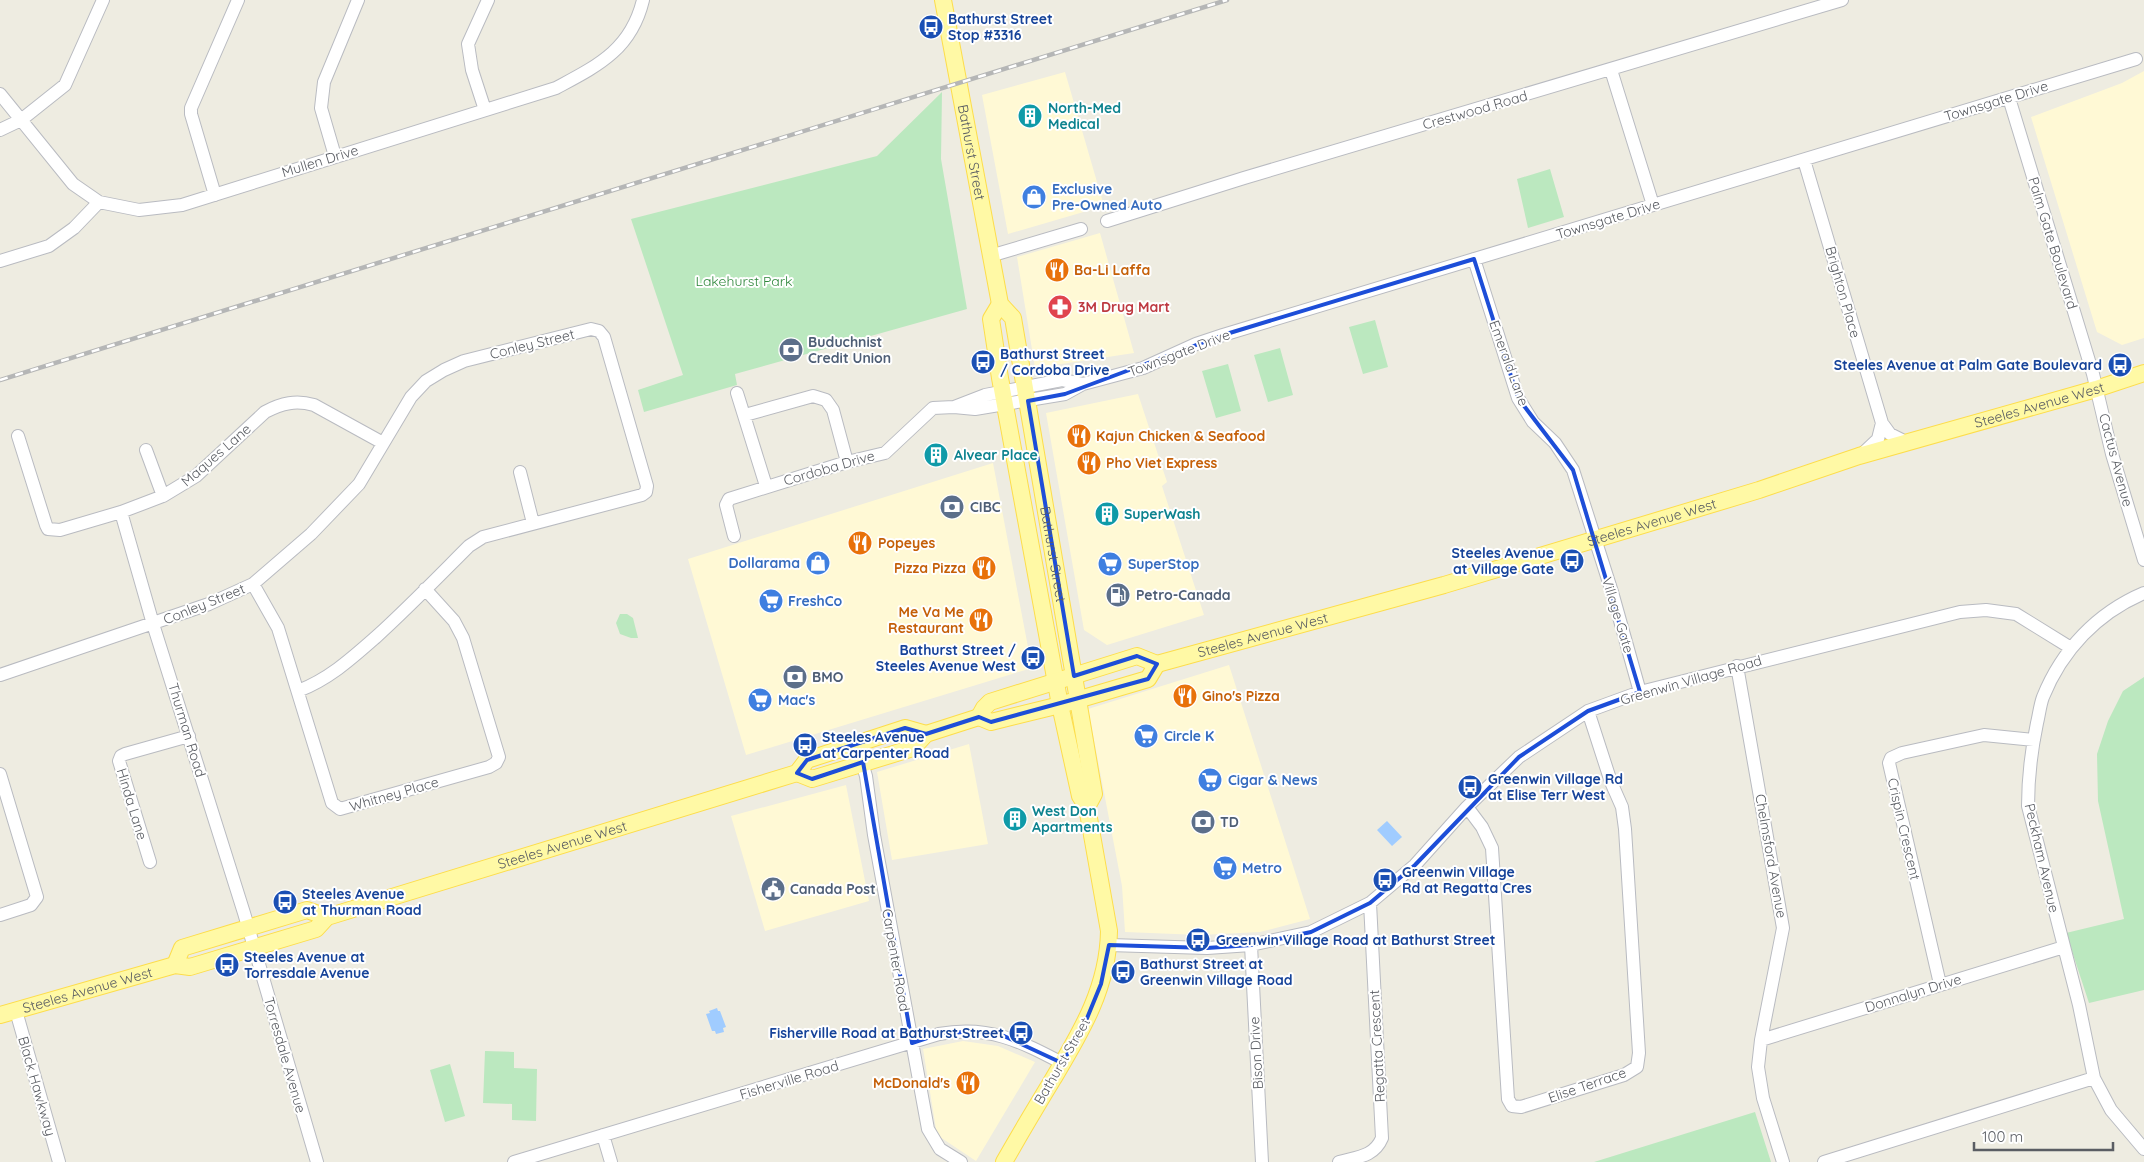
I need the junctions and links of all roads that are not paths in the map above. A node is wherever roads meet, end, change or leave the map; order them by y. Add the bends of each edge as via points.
1 (103, 0) edge
2 (238, 0) edge
3 (358, 0) edge
4 (488, 0) edge
5 (643, 0) edge
6 (943, 0) edge
7 (1842, 0) edge
8 (2136, 59) dead end
9 (1612, 70) junction
10 (0, 94) edge
11 (2008, 98) junction
12 (485, 110) junction
13 (21, 120) junction
14 (0, 130) edge
15 (335, 156) junction
16 (1804, 160) junction
17 (215, 195) junction
18 (99, 202) junction
19 (1653, 205) junction
20 (1108, 221) dead end
21 (1081, 228) dead end
22 (990, 256) junction
23 (1474, 259) junction
24 (0, 261) edge
25 (1000, 304) junction
26 (2144, 373) edge
27 (2096, 389) junction
28 (737, 393) dead end
29 (1027, 394) junction
30 (1004, 398) junction
31 (745, 415) junction
32 (1882, 423) junction
33 (18, 436) dead end
34 (1906, 442) junction
35 (383, 443) junction
36 (146, 450) dead end
37 (1859, 456) junction
38 (847, 462) junction
39 (520, 472) dead end
40 (766, 486) junction
41 (163, 496) junction
42 (121, 512) junction
43 (533, 523) junction
44 (734, 536) dead end
45 (1594, 540) junction
46 (2144, 560) edge
47 (253, 584) junction
48 (425, 589) junction
49 (2144, 593) edge
50 (153, 624) junction
51 (2071, 648) junction
52 (1157, 664) junction
53 (1737, 666) junction
54 (0, 675) edge
55 (1074, 676) junction
56 (1056, 682) junction
57 (298, 691) junction
58 (1640, 692) junction
59 (1078, 700) junction
60 (1060, 705) junction
61 (1588, 711) junction
62 (979, 717) junction
63 (926, 734) junction
64 (189, 736) junction
65 (2034, 740) junction
66 (856, 744) junction
67 (863, 762) junction
68 (797, 773) junction
69 (0, 774) edge
70 (4, 802) edge
71 (1087, 806) junction
72 (1467, 807) junction
73 (150, 862) dead end
74 (1370, 903) junction
75 (0, 915) edge
76 (327, 917) junction
77 (247, 927) junction
78 (1109, 945) junction
79 (1251, 945) junction
80 (254, 947) junction
81 (2064, 947) junction
82 (174, 965) junction
83 (1940, 984) junction
84 (8, 1013) edge
85 (1761, 1040) junction
86 (912, 1043) junction
87 (1062, 1063) junction
88 (2094, 1078) junction
89 (603, 1135) junction
90 (2144, 1149) edge
91 (59, 1162) edge
92 (317, 1162) edge
93 (514, 1162) edge
94 (611, 1162) edge
95 (961, 1162) edge
96 (1004, 1162) edge
97 (1262, 1162) edge
98 (1339, 1162) edge
99 (1782, 1162) edge
100 (1824, 1162) edge

1 - 13 street via 65,85
2 - 17 street via 191,108
3 - 15 street via 324,82 320,108
4 - 12 street via 468,44 472,70
5 - 12 street, Mullen Drive via 640,14 619,48 600,65 556,88
6 - 22 main road, Bathurst Street
7 - 9 street, Crestwood Road
8 - 11 street, Townsgate Drive
9 - 19 street
9 - 20 street, Crestwood Road via 1262,172
10 - 13 street, Mullen Drive
11 - 16 street, Townsgate Drive
11 - 27 street, Palm Gate Boulevard
12 - 15 street, Mullen Drive
13 - 14 street
13 - 18 street, Mullen Drive via 73,184
15 - 17 street, Mullen Drive
16 - 19 street, Townsgate Drive
16 - 32 street, Brighton Place
17 - 18 street, Mullen Drive via 182,205 139,210
18 - 24 street via 74,228 49,246
19 - 23 street, Townsgate Drive
21 - 22 street
22 - 25 main road, Bathurst Street
23 - 29 street, Townsgate Drive via 1223,335 1143,368 1083,384 1062,380
23 - 45 street, Emerald Lane via 1518,398 1533,422 1547,433 1573,470
25 - 29 main road, Bathurst Street via 1012,318
25 - 30 main road, Bathurst Street via 991,319
26 - 27 main road, Steeles Avenue West
27 - 34 main road, Steeles Avenue West
27 - 46 street, Cactus Avenue
28 - 31 street
29 - 30 street, Townsgate Drive
29 - 55 main road, Bathurst Street
30 - 38 street, Cordoba Drive via 975,410 954,406 933,408 885,453
30 - 56 main road, Bathurst Street
31 - 38 street via 813,396 822,397 833,410
31 - 40 street
32 - 34 street via 1890,434
32 - 37 street via 1878,439
33 - 42 street, Maques Lane via 48,529 60,530
34 - 37 main road, Steeles Avenue West
35 - 41 street, Maques Lane via 314,405 302,402 278,405 265,412 196,476
35 - 43 street, Conley Street via 411,397 426,381 444,370 464,361 591,329 599,331 604,337 648,489 642,495
35 - 47 street, Conley Street via 359,484 343,502
36 - 41 street
37 - 45 main road, Steeles Avenue West
38 - 40 street, Cordoba Drive
39 - 43 street
40 - 44 street, Cordoba Drive via 726,502
41 - 42 street, Maques Lane
42 - 50 street, Thurman Road
43 - 48 street, Conley Street via 483,537 469,546
45 - 52 main road, Steeles Avenue West via 1435,588
45 - 58 street, Village Gate
47 - 50 street, Conley Street
47 - 57 street, Whitney Place via 278,628
48 - 57 street, Conley Street via 343,666
48 - 57 street, Whitney Place via 454,621 462,638 499,752 496,763 343,809 336,808
49 - 51 street, Peckham Avenue via 2100,618
50 - 54 street, Conley Street
50 - 64 street, Thurman Road
51 - 53 street, Greenwin Village Road via 2016,614 1986,610 1960,612
51 - 65 street, Peckham Avenue via 2042,698
52 - 55 main road, Steeles Avenue West via 1137,656
52 - 59 main road, Steeles Avenue West via 1148,679
53 - 58 street, Greenwin Village Road
53 - 85 street, Chelmsford Avenue via 1783,928
55 - 56 main road, Steeles Avenue West
55 - 59 main road, Bathurst Street
56 - 60 main road, Bathurst Street
56 - 62 main road, Steeles Avenue West via 990,702
58 - 61 street, Greenwin Village Road
59 - 60 main road, Steeles Avenue West
59 - 71 main road, Bathurst Street via 1094,794
60 - 62 main road, Steeles Avenue West via 991,722
60 - 71 main road, Bathurst Street via 1080,796
61 - 72 street, Greenwin Village Road via 1519,757
61 - 72 street, Elise Terrace via 1622,807 1625,829 1639,1053 1638,1066 1624,1075 1521,1107 1512,1106 1508,1099 1492,848
62 - 63 main road, Steeles Avenue West
63 - 66 main road, Steeles Avenue West via 906,728
63 - 67 main road, Steeles Avenue West via 913,748
64 - 73 street, Hinda Lane via 126,754 119,761
64 - 77 street, Thurman Road
65 - 81 street, Peckham Avenue via 2028,773 2028,806
65 - 83 street, Crispin Crescent via 1984,735 1902,753 1891,758 1889,763
66 - 67 street, Carpenter Road
66 - 68 main road, Steeles Avenue West via 807,760
67 - 68 main road, Steeles Avenue West via 812,779
67 - 86 street, Carpenter Road
68 - 76 main road, Steeles Avenue West
69 - 70 street
70 - 75 street via 37,897 31,905
71 - 78 main road, Bathurst Street via 1105,903
72 - 74 street, Greenwin Village Road via 1415,865
74 - 79 street, Greenwin Village Road via 1311,932
74 - 98 street, Regatta Crescent via 1382,1138 1378,1148 1370,1154
76 - 77 main road via 307,910
76 - 80 main road, Steeles Avenue West via 316,929
77 - 80 street, Thurman Road
77 - 82 main road via 182,948
78 - 79 street, Greenwin Village Road via 1207,948
78 - 87 main road, Bathurst Street via 1101,984 1084,1028
79 - 97 street, Bison Drive
80 - 82 main road, Steeles Avenue West via 190,966
80 - 92 street, Torresdale Avenue
81 - 83 street, Donnalyn Drive
81 - 88 street, Peckham Avenue
82 - 84 main road, Steeles Avenue West
83 - 85 street, Donnalyn Drive
84 - 91 street, Black Hawkway
85 - 99 street, Chelmsford Avenue via 1758,1067 1763,1098
86 - 87 street, Fisherville Road via 939,1034 975,1031 1004,1036
86 - 89 street, Fisherville Road
86 - 95 street, Carpenter Road via 928,1129 940,1149
87 - 96 main road, Bathurst Street
88 - 90 street, Peckham Avenue via 2111,1110
88 - 100 street
89 - 93 street, Fisherville Road
89 - 94 street

